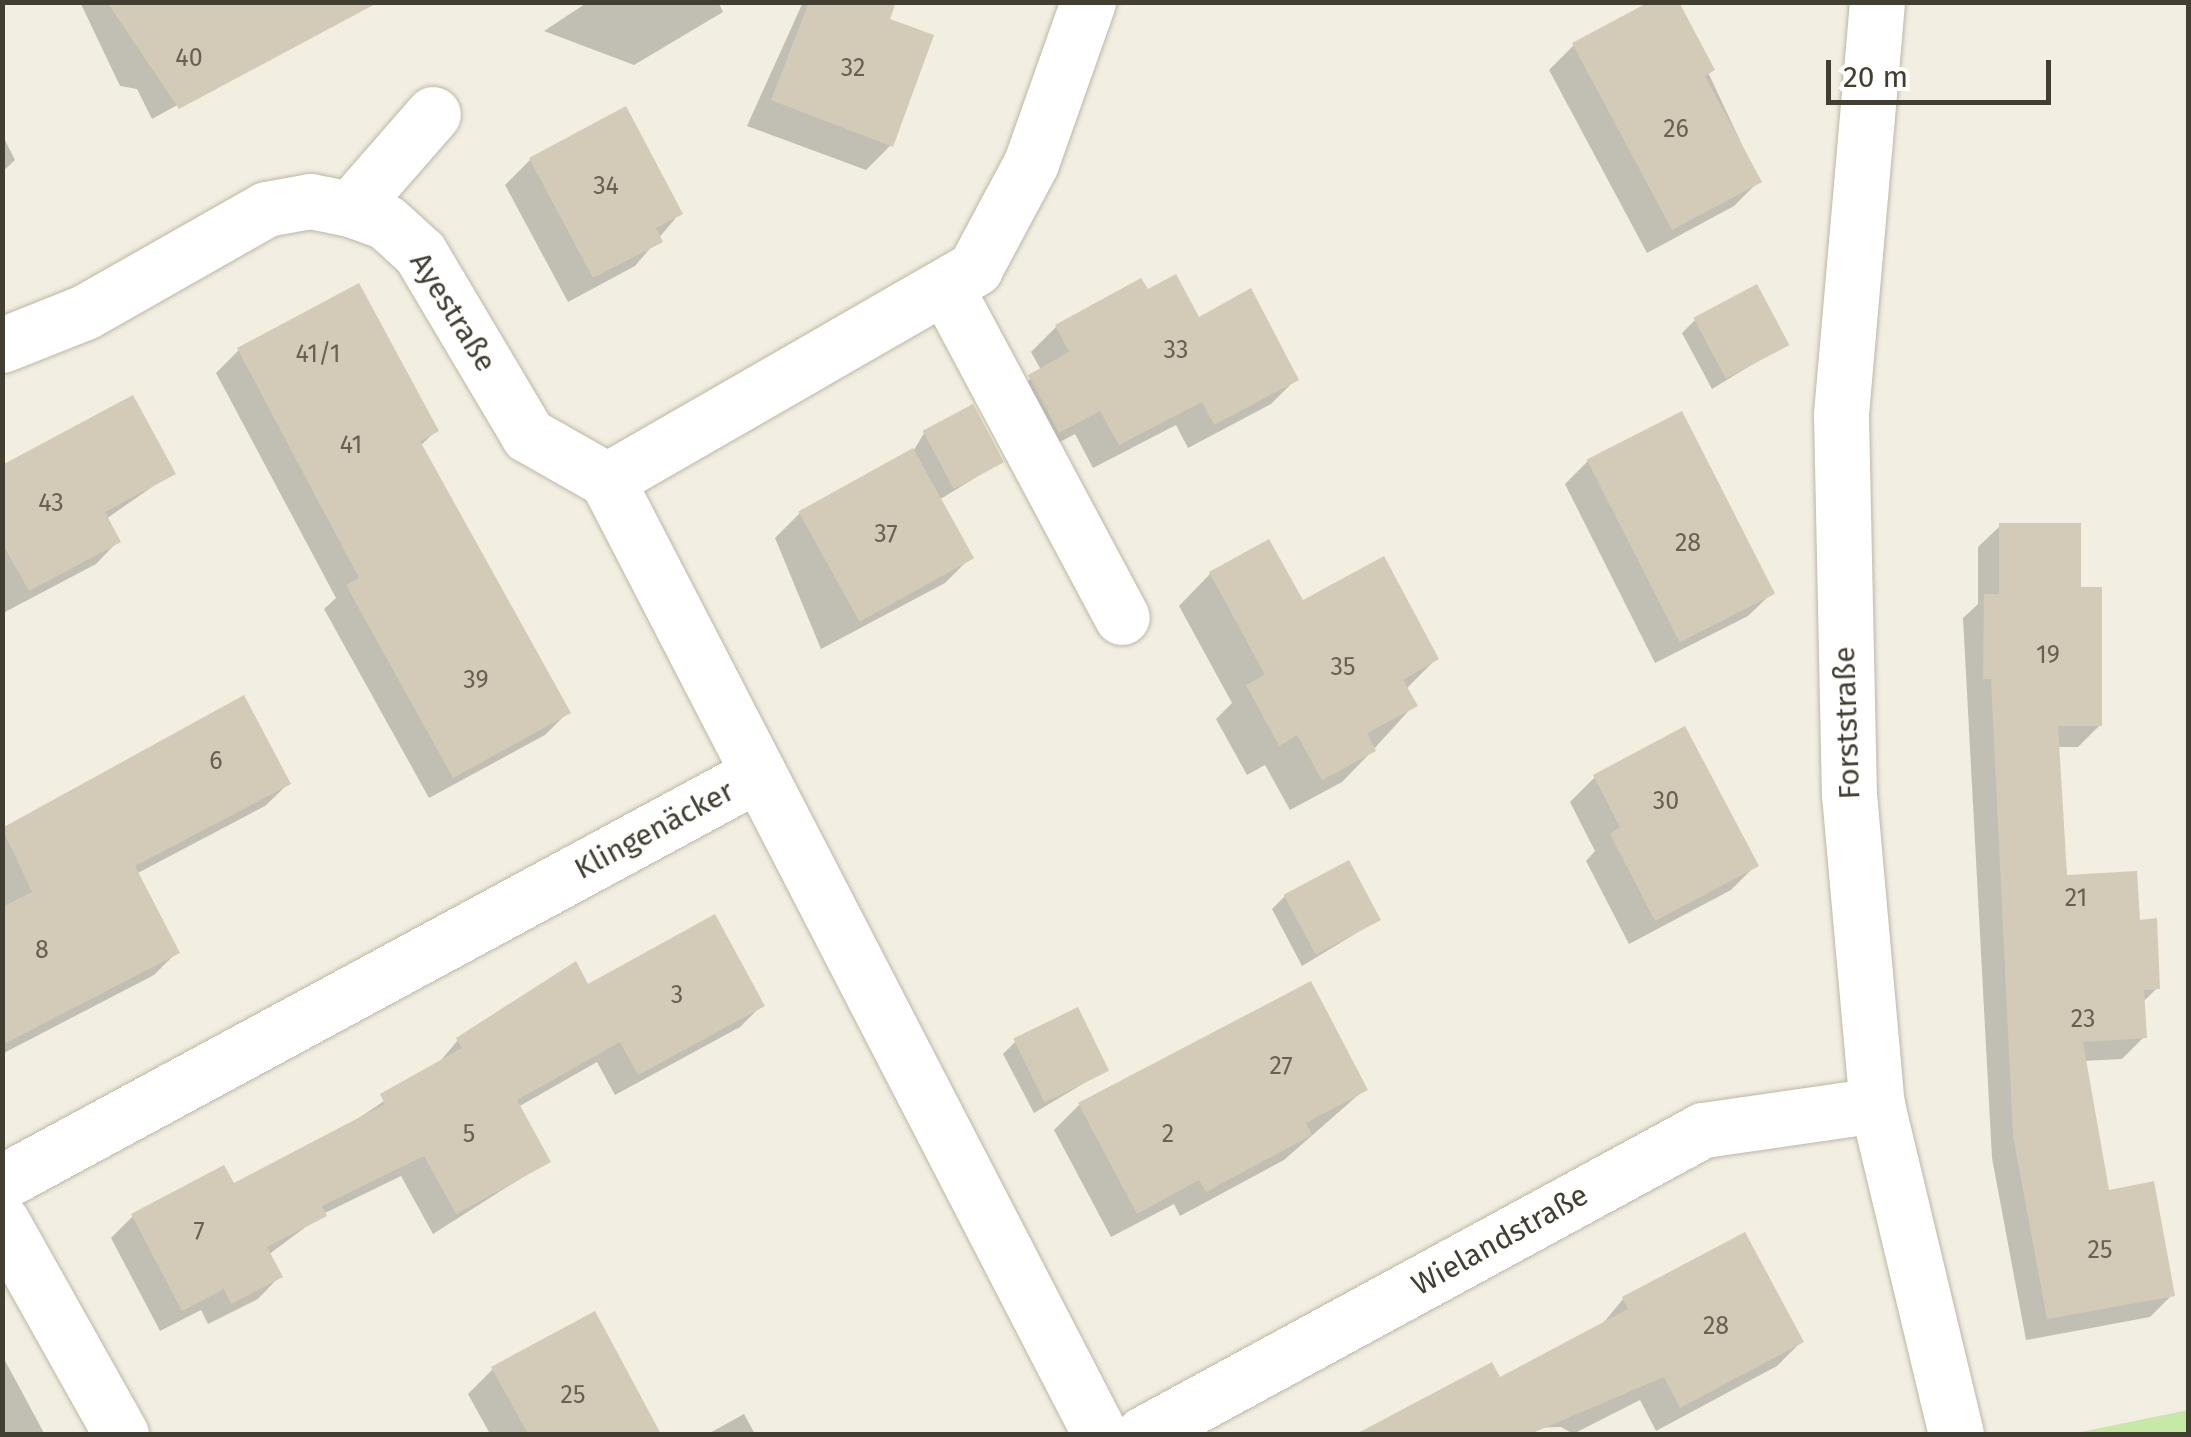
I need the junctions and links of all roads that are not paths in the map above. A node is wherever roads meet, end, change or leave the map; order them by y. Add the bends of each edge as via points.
1 (1088, 2) edge
2 (1877, 2) edge
3 (433, 114) dead end
4 (350, 209) junction
5 (946, 288) junction
6 (2, 345) edge
7 (607, 480) junction
8 (1122, 617) dead end
9 (756, 775) junction
10 (1876, 1105) junction
11 (2, 1182) edge
12 (2, 1222) edge
13 (121, 1434) edge
14 (1100, 1434) edge
15 (1143, 1434) edge
16 (1956, 1434) edge

1 - 5 street via 990,248
2 - 10 street, Forststraße via 1842,414 1849,794
3 - 4 street
4 - 6 street, Ayestraße via 310,200 266,210 85,312
4 - 7 street, Ayestraße via 386,222 420,253 528,435
5 - 7 street
5 - 8 street
7 - 9 street
9 - 11 street, Klingenäcker
9 - 14 street, Klingenäcker
10 - 15 street, Wielandstraße via 1702,1130
10 - 16 street, Forststraße
12 - 13 street

